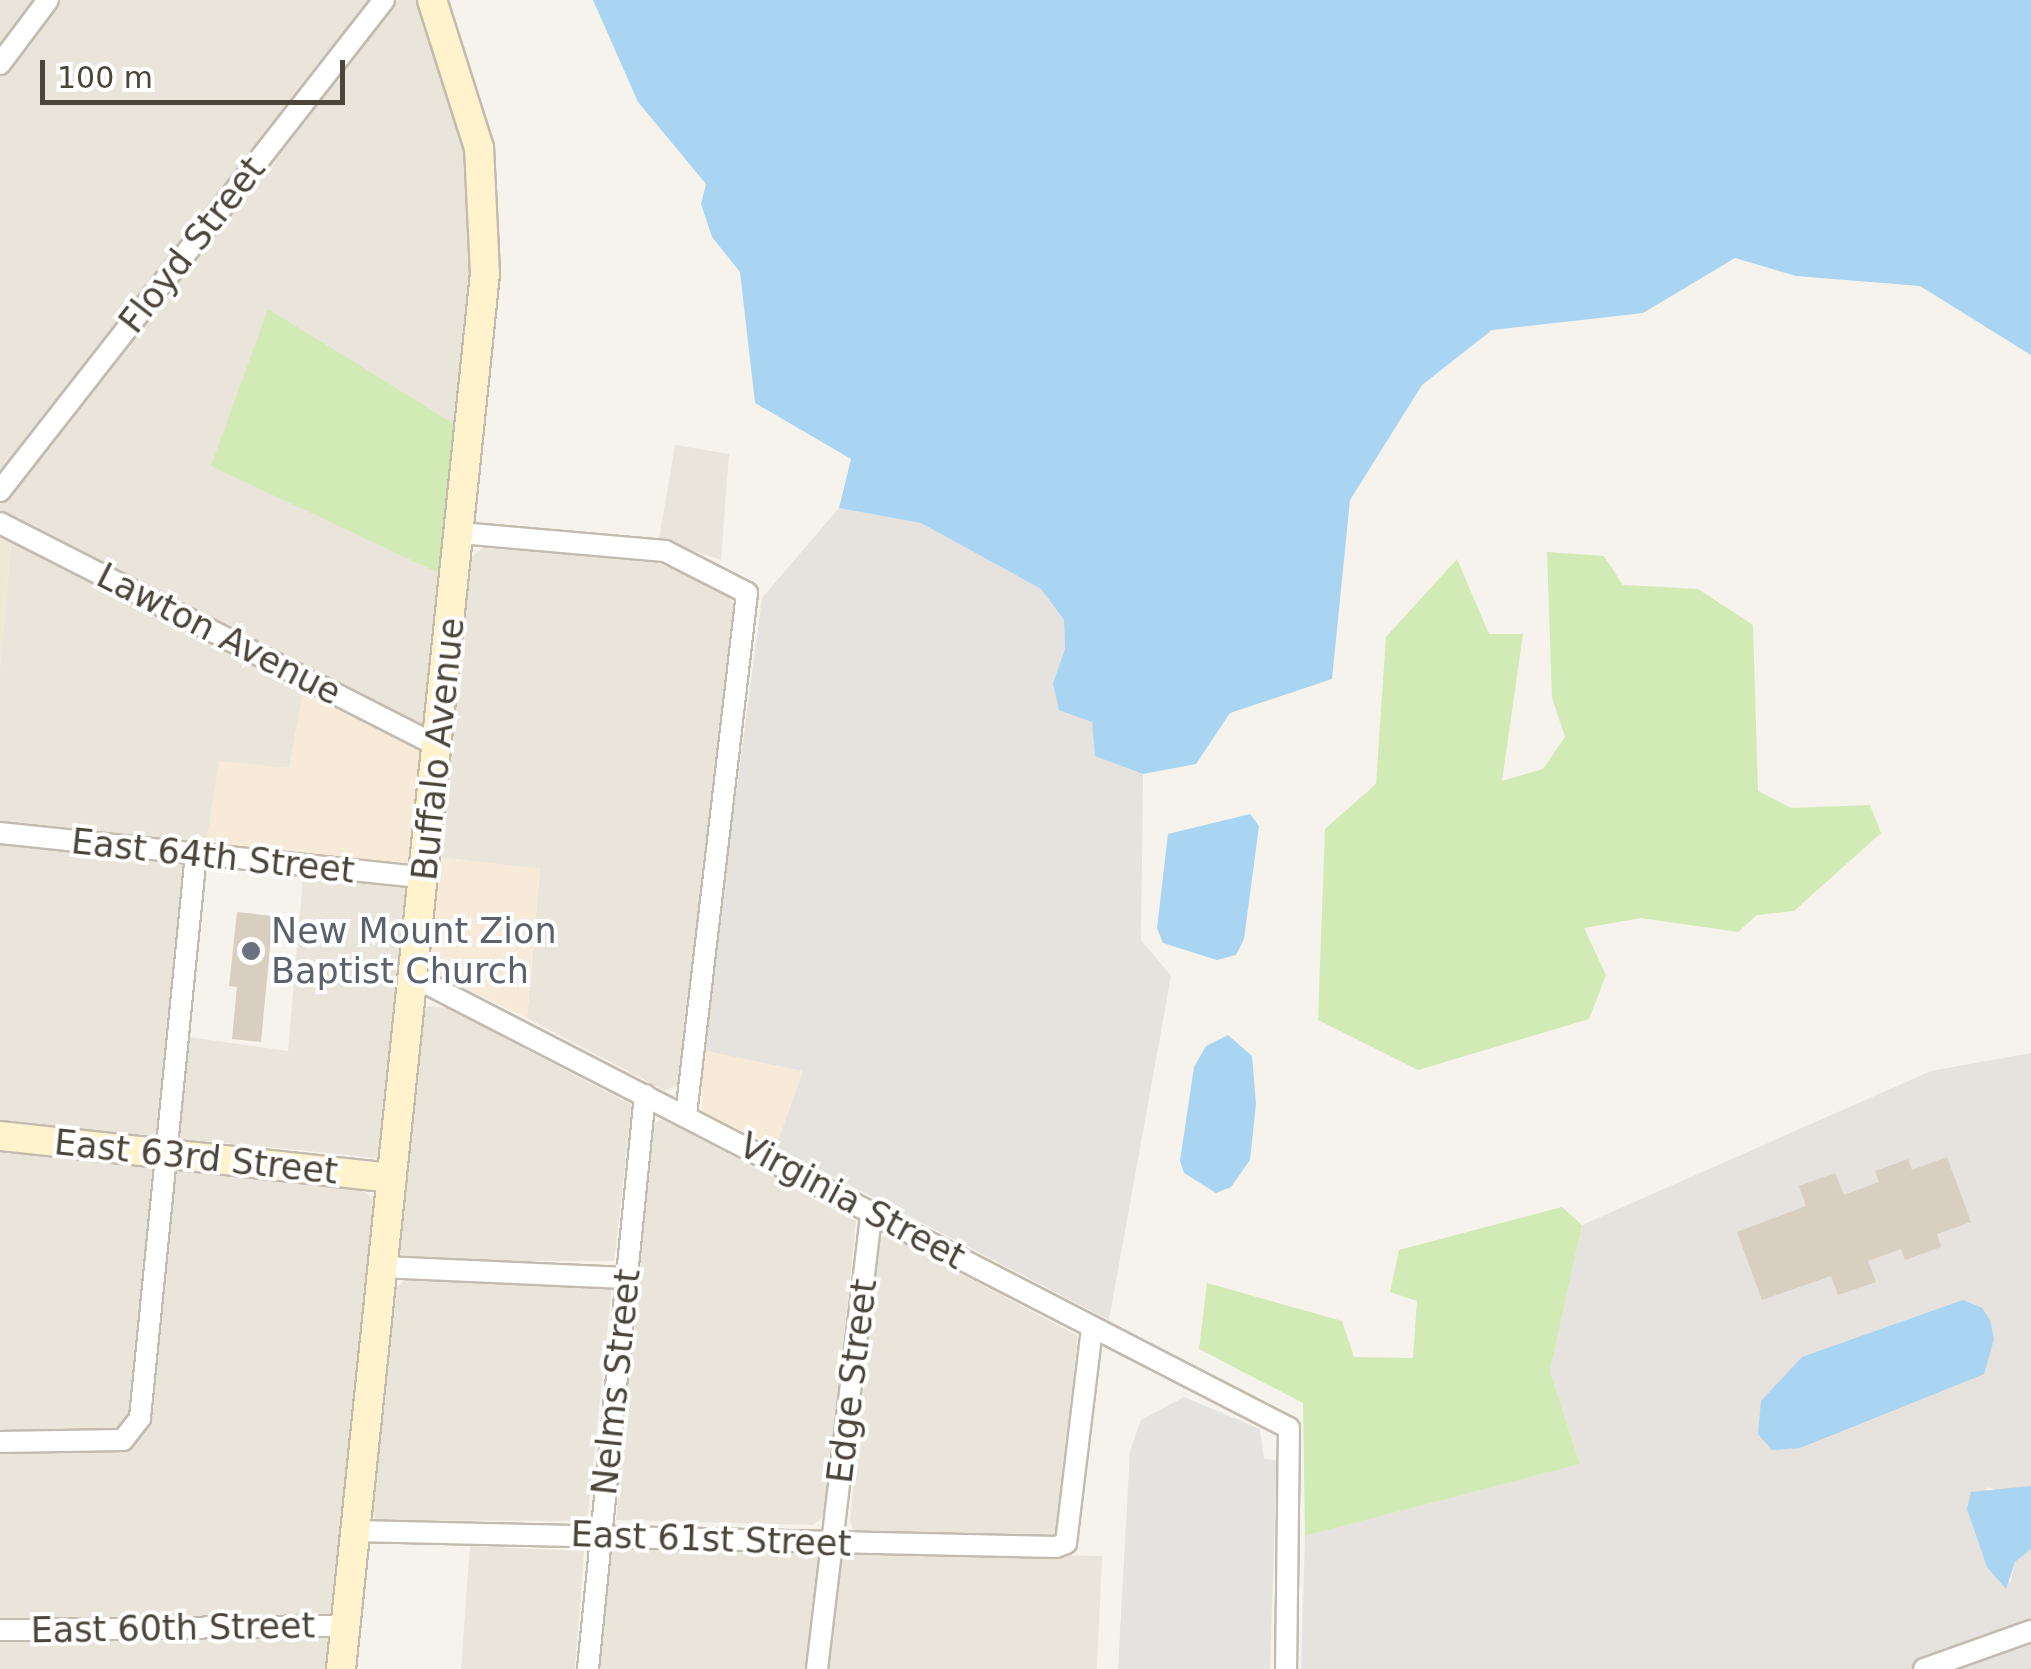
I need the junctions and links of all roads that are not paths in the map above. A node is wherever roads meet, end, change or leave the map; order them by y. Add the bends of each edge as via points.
1 (48, 0) edge
2 (384, 0) edge
3 (432, 0) edge
4 (0, 64) edge
5 (0, 491) edge
6 (0, 523) edge
7 (460, 533) junction
8 (438, 746) junction
9 (0, 832) edge
10 (196, 854) junction
11 (426, 878) junction
12 (414, 977) junction
13 (646, 1095) junction
14 (686, 1115) junction
15 (0, 1136) edge
16 (166, 1153) junction
17 (392, 1178) junction
18 (872, 1211) junction
19 (382, 1267) junction
20 (626, 1278) junction
21 (1092, 1328) junction
22 (0, 1442) edge
23 (355, 1532) junction
24 (601, 1536) junction
25 (834, 1537) junction
26 (345, 1626) junction
27 (0, 1630) edge
28 (2031, 1632) edge
29 (341, 1669) edge
30 (588, 1669) edge
31 (816, 1669) edge
32 (1286, 1669) edge
33 (1924, 1669) edge

1 - 4 street
2 - 5 street, Floyd Street
3 - 7 street, Buffalo Avenue via 474,128 488,224
6 - 8 street, Lawton Avenue
7 - 8 street, Buffalo Avenue
7 - 14 street via 665,550 746,593
8 - 11 street, Buffalo Avenue
9 - 10 street, East 64th Street
10 - 11 street, East 64th Street
10 - 16 street
11 - 12 street, Buffalo Avenue
12 - 13 street, Virginia Street
12 - 17 street, Buffalo Avenue
13 - 14 street, Virginia Street
13 - 20 street, Nelms Street
14 - 18 street, Virginia Street
15 - 16 street, East 63rd Street
16 - 17 street, East 63rd Street
16 - 22 street via 140,1418 123,1440
17 - 19 street, Buffalo Avenue
18 - 21 street, Virginia Street
18 - 25 street, Edge Street
19 - 20 street
19 - 23 street, Buffalo Avenue
20 - 24 street, Nelms Street
21 - 25 street, East 61st Street via 1066,1543 865,1544
21 - 32 street, Virginia Street via 1289,1428
23 - 24 street, East 61st Street
23 - 26 street, Buffalo Avenue
24 - 25 street, East 61st Street
24 - 30 street, Nelms Street
25 - 31 street, Edge Street
26 - 27 street, East 60th Street
26 - 29 street, Buffalo Avenue
28 - 33 street

